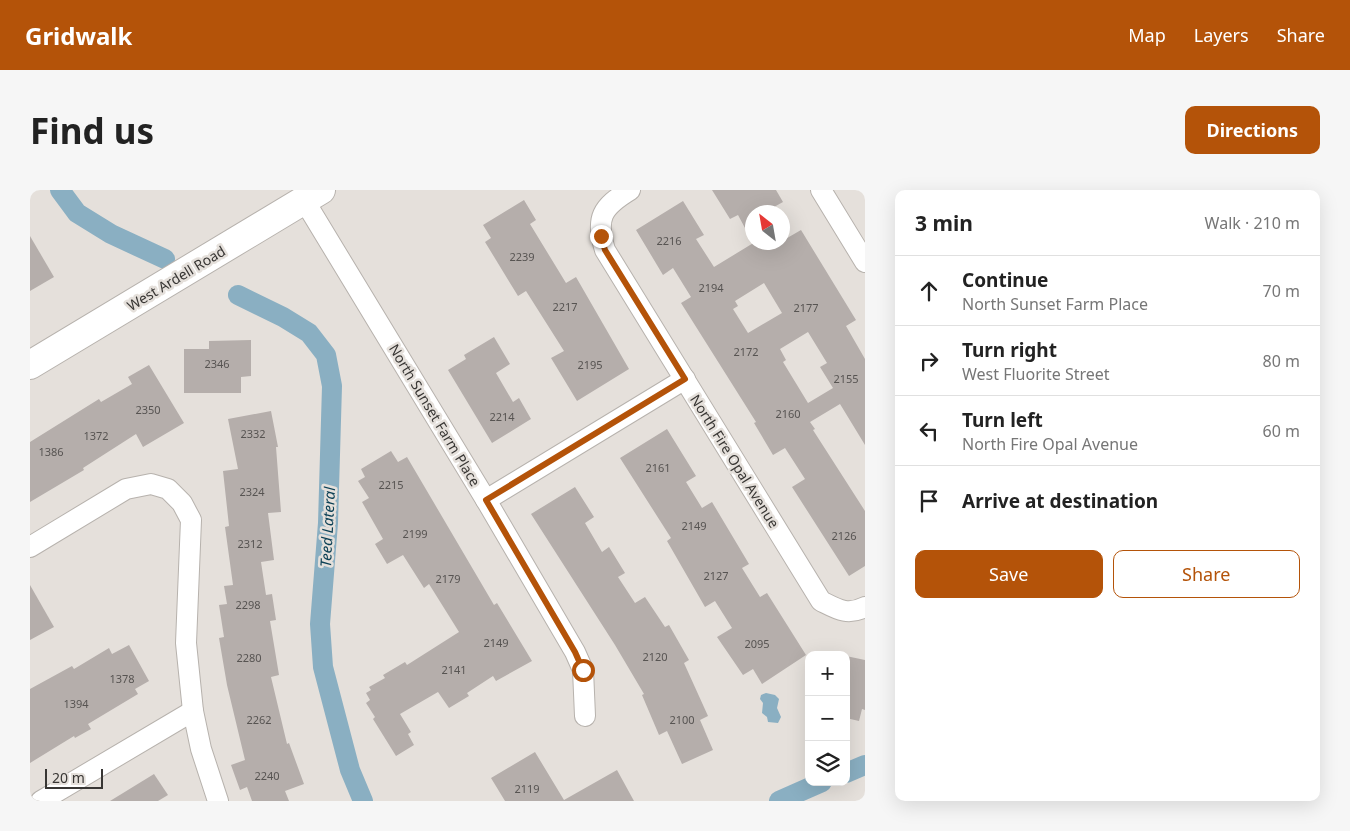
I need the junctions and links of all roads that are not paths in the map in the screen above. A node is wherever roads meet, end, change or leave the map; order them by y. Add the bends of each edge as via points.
1 (630, 190) edge
2 (821, 190) edge
3 (313, 195) edge
4 (865, 262) edge
5 (30, 365) edge
6 (685, 379) junction
7 (486, 500) junction
8 (30, 547) edge
9 (865, 607) edge
10 (193, 711) junction
11 (585, 716) dead end
12 (41, 801) edge
13 (218, 801) edge

1 - 6 street, North Fire Opal Avenue via 616,198 600,222 605,250
2 - 4 street
3 - 5 street, West Ardell Road
3 - 7 street, North Sunset Farm Place
6 - 7 street
6 - 9 street, North Fire Opal Avenue via 821,601 841,611
7 - 11 street, North Sunset Farm Place via 575,652 583,670
8 - 10 street via 126,489 151,484 168,489 191,520 186,643
10 - 12 street
10 - 13 street

